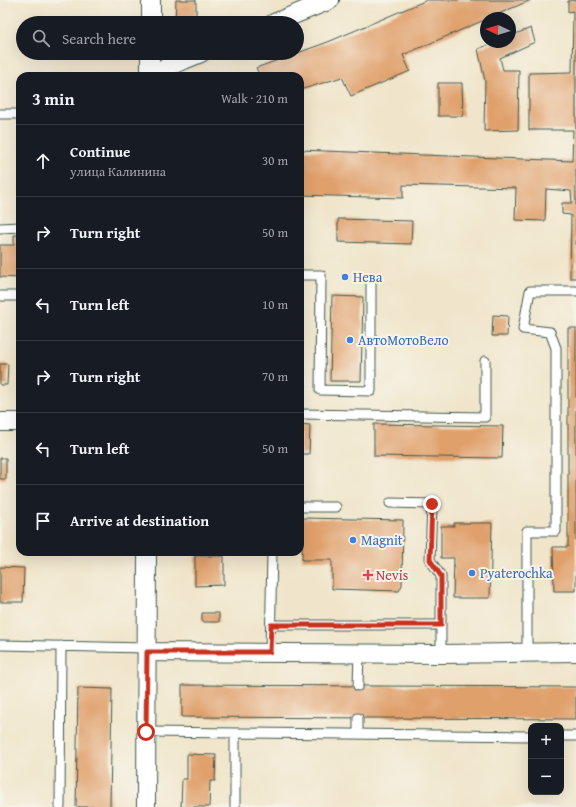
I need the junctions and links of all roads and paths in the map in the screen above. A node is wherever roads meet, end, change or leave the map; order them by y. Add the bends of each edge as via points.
1 (151, 0) edge
2 (330, 0) edge
3 (151, 16) edge
4 (291, 16) edge
5 (150, 60) edge
6 (185, 60) edge
7 (150, 72) edge
8 (157, 72) edge
9 (0, 114) edge
10 (16, 114) edge
11 (16, 227) edge
12 (0, 228) edge
13 (304, 275) edge
14 (371, 279) dead end
15 (576, 291) edge
16 (0, 296) edge
17 (16, 296) edge
18 (485, 361) dead end
19 (304, 414) edge
20 (0, 422) edge
21 (16, 422) edge
22 (390, 503) dead end
23 (304, 507) edge
24 (336, 507) dead end
25 (147, 556) edge
26 (272, 556) edge
27 (271, 625) junction
28 (441, 625) junction
29 (0, 645) edge
30 (60, 646) junction
31 (147, 650) junction
32 (270, 652) junction
33 (576, 652) edge
34 (359, 653) junction
35 (527, 653) junction
36 (441, 654) junction
37 (358, 686) dead end
38 (358, 718) dead end
39 (146, 732) junction
40 (236, 733) junction
41 (358, 734) junction
42 (528, 736) edge
43 (564, 736) edge
44 (576, 736) edge
45 (60, 807) edge
46 (146, 807) edge
47 (235, 807) edge

1 - 3 street
2 - 4 street
5 - 7 street
6 - 8 street
9 - 10 lane
11 - 12 lane
13 - 14 lane via 321,276 320,390 371,391
15 - 35 lane via 530,291 523,329 550,332 556,348 556,531 527,531
16 - 17 lane
18 - 19 lane via 485,417
20 - 21 street
22 - 28 lane via 432,504 430,560 441,576
23 - 24 lane
25 - 31 street
26 - 27 lane
27 - 28 lane
27 - 32 lane
28 - 36 lane
29 - 30 lane
30 - 31 lane
30 - 45 lane
31 - 32 street
31 - 39 street
32 - 34 street
33 - 35 street
34 - 36 street
34 - 37 lane
35 - 36 street
38 - 41 lane
39 - 40 lane
39 - 46 street
40 - 41 lane
40 - 47 lane
41 - 42 lane
43 - 44 lane

